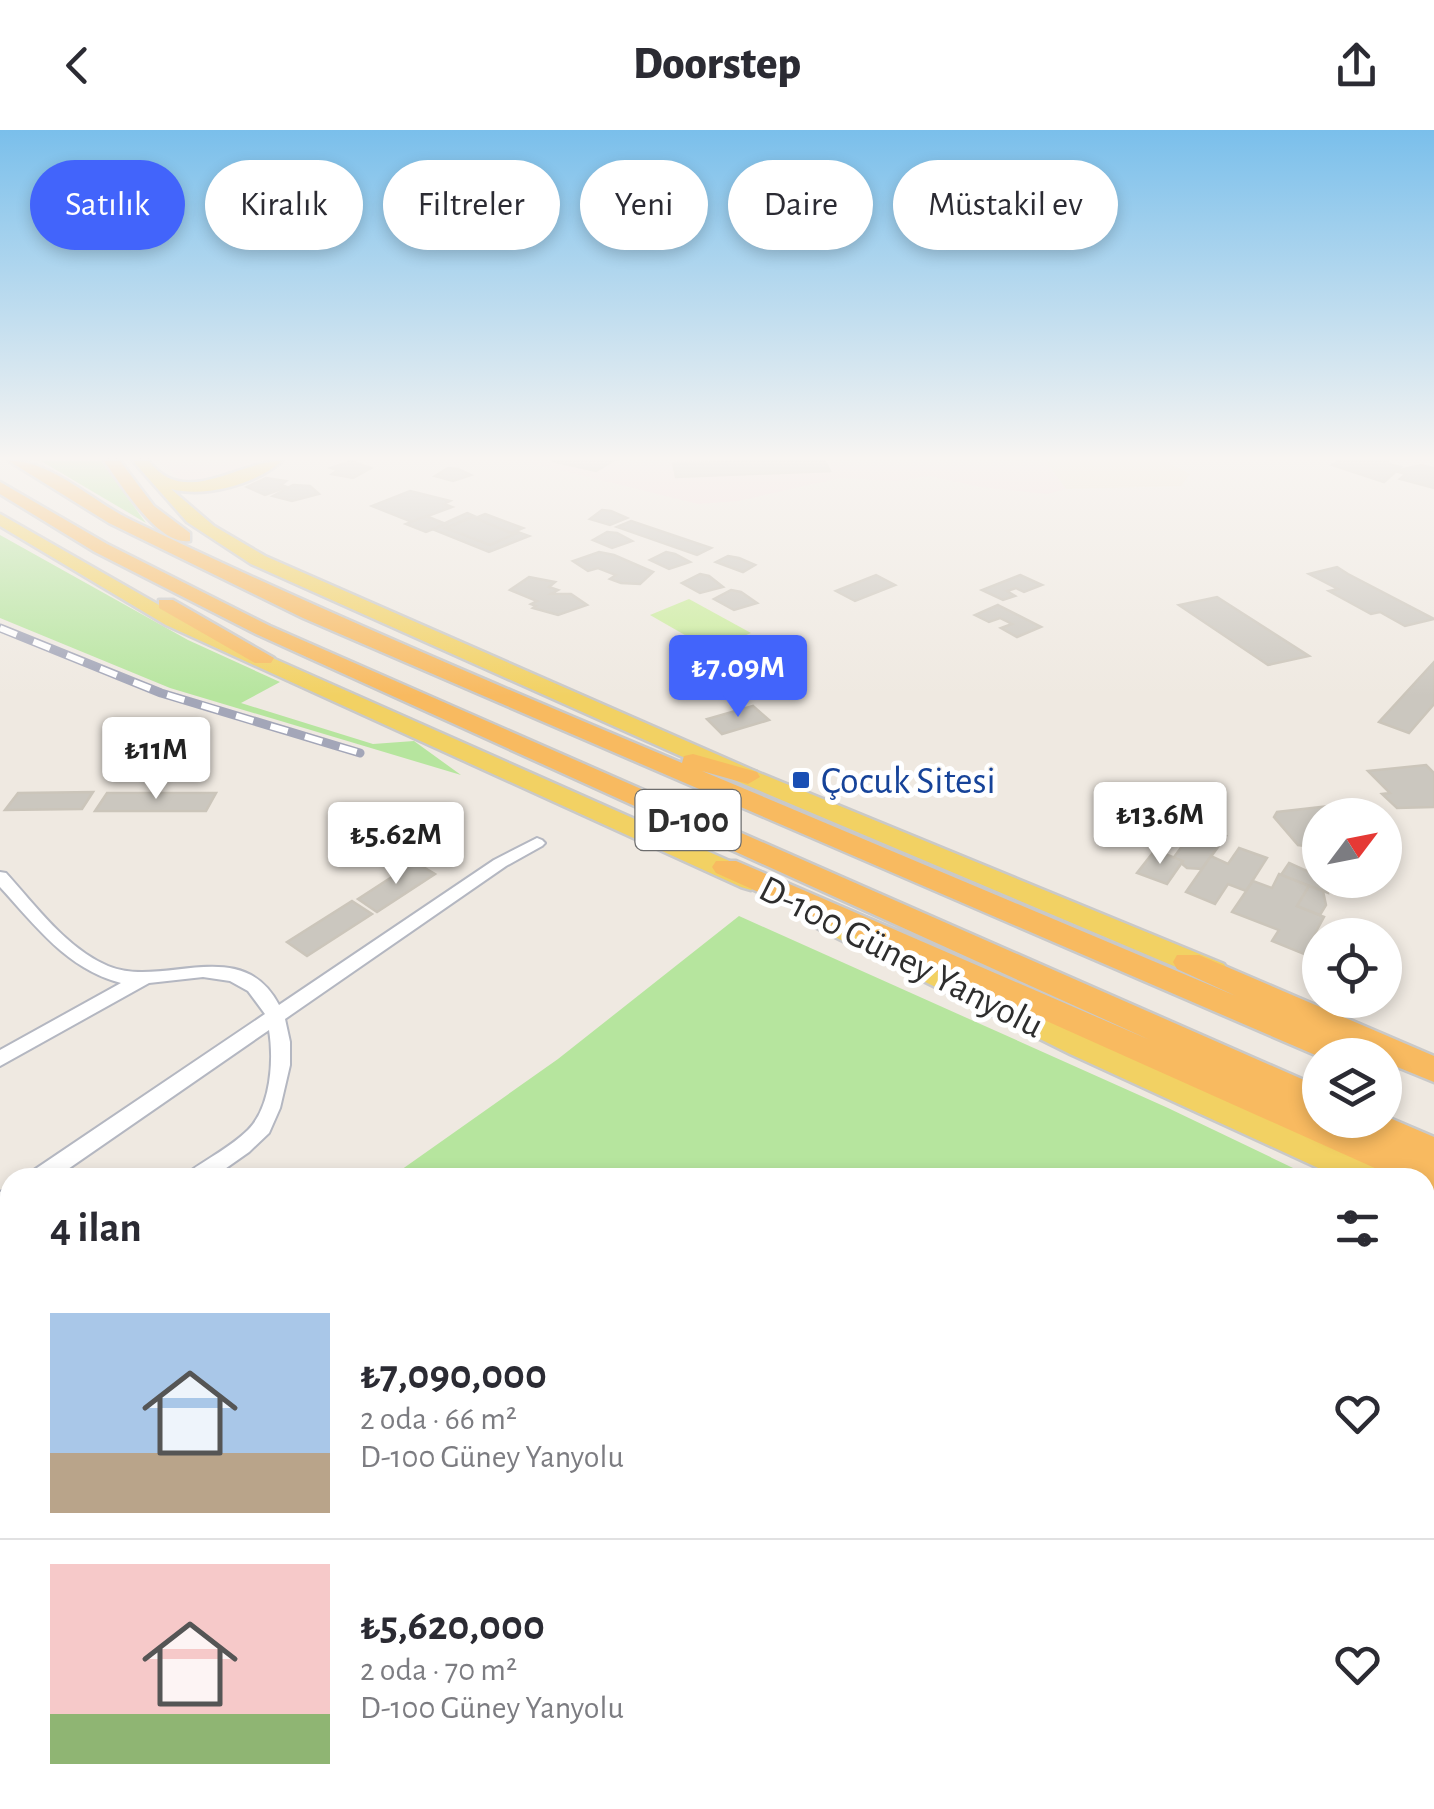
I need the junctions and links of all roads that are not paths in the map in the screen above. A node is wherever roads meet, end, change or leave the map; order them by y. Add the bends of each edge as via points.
1 (60, 539) edge
2 (66, 539) edge
3 (157, 539) edge
4 (190, 539) edge
5 (223, 539) edge
6 (310, 614) junction
7 (386, 647) junction
8 (748, 776) junction
9 (537, 843) dead end
10 (726, 868) junction
11 (0, 878) edge
12 (1188, 962) junction
13 (145, 978) junction
14 (278, 1012) junction
15 (1306, 1038) edge
16 (0, 1059) edge
17 (1434, 1060) edge
18 (1434, 1070) edge
19 (1402, 1079) edge
20 (1434, 1093) edge
21 (1302, 1094) edge
22 (1400, 1138) edge
23 (1434, 1153) edge
24 (52, 1168) edge
25 (210, 1168) edge
26 (1354, 1168) edge
27 (1411, 1168) edge

1 - 10 main road, D-100 Güney Yanyolu via 173,621
2 - 21 highway, D-100
3 - 6 highway, D-100
4 - 6 highway
5 - 8 main road
6 - 7 highway, D-100
7 - 8 highway via 458,667 695,762
7 - 15 highway, D-100
8 - 12 main road
9 - 14 street
10 - 26 main road, D-100 Güney Yanyolu via 1081,1046
10 - 27 highway
11 - 13 street via 78,958 110,974
12 - 17 main road
12 - 18 highway
13 - 14 street via 187,972 235,976
13 - 16 street
14 - 24 street
14 - 25 street via 282,1057 261,1130
19 - 20 highway
22 - 23 highway

